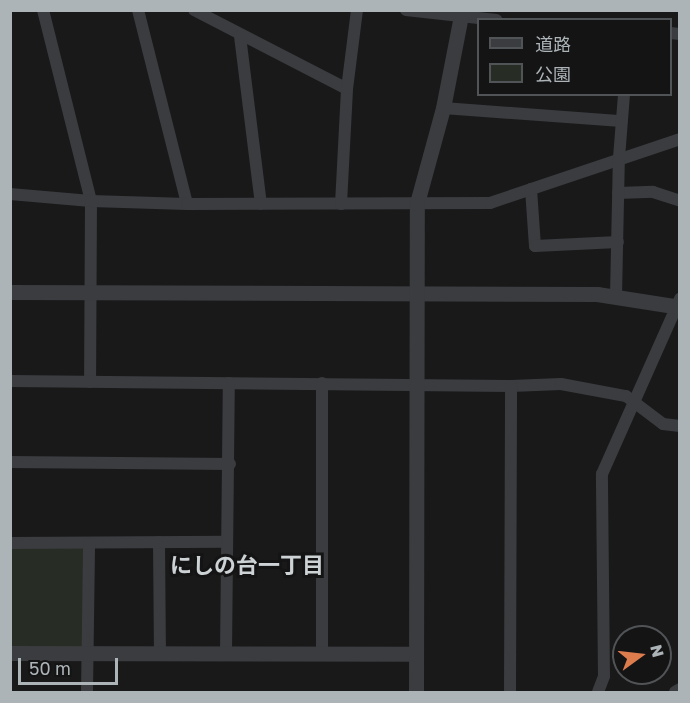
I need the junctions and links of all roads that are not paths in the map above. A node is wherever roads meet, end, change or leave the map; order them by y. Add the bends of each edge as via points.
1 (43, 10) edge
2 (138, 10) edge
3 (194, 10) edge
4 (357, 10) edge
5 (406, 10) edge
6 (462, 14) edge
7 (485, 18) edge
8 (240, 36) junction
9 (347, 89) junction
10 (624, 96) edge
11 (443, 108) junction
12 (622, 121) junction
13 (680, 139) edge
14 (618, 158) junction
15 (531, 189) junction
16 (618, 193) junction
17 (10, 194) edge
18 (91, 201) junction
19 (680, 201) edge
20 (417, 202) junction
21 (187, 204) junction
22 (261, 204) junction
23 (341, 204) junction
24 (618, 242) junction
25 (10, 292) edge
26 (416, 292) junction
27 (91, 293) junction
28 (616, 296) junction
29 (678, 304) edge
30 (10, 381) edge
31 (90, 382) junction
32 (229, 383) junction
33 (322, 383) junction
34 (417, 383) junction
35 (511, 386) junction
36 (633, 403) junction
37 (680, 426) edge
38 (10, 462) edge
39 (230, 464) junction
40 (159, 542) junction
41 (227, 542) junction
42 (10, 543) edge
43 (89, 543) junction
44 (10, 653) edge
45 (226, 653) junction
46 (160, 654) junction
47 (322, 654) junction
48 (416, 654) junction
49 (86, 655) junction
50 (87, 693) edge
51 (416, 693) edge
52 (510, 693) edge
53 (598, 693) edge

1 - 18 street
2 - 21 street
3 - 8 street
4 - 9 street
5 - 6 street
6 - 7 street
6 - 11 street
8 - 9 street
8 - 22 street
9 - 23 street
10 - 12 street
11 - 12 street
11 - 20 street
12 - 14 street
13 - 14 street
14 - 15 street
14 - 16 street
15 - 20 street via 489,203
15 - 24 street via 535,246
16 - 19 street via 653,192
16 - 24 street
17 - 18 street
18 - 21 street
18 - 27 street
20 - 23 street
20 - 26 street
21 - 22 street
22 - 23 street
24 - 28 street
25 - 27 street
26 - 27 street
26 - 28 street
26 - 34 street
27 - 31 street
28 - 29 street
29 - 36 street
30 - 31 street
31 - 32 street
32 - 33 street
32 - 39 street
33 - 34 street
33 - 47 street
34 - 35 street
34 - 48 street
35 - 36 street via 582,386 626,396
35 - 52 street
36 - 37 street via 663,424
36 - 53 street via 602,474 604,676
38 - 39 street
39 - 41 street
40 - 41 street
40 - 43 street
40 - 46 street
41 - 45 street
42 - 43 street
43 - 49 street
44 - 49 street
45 - 46 street
45 - 47 street
46 - 49 street
47 - 48 street
48 - 51 street
49 - 50 street

